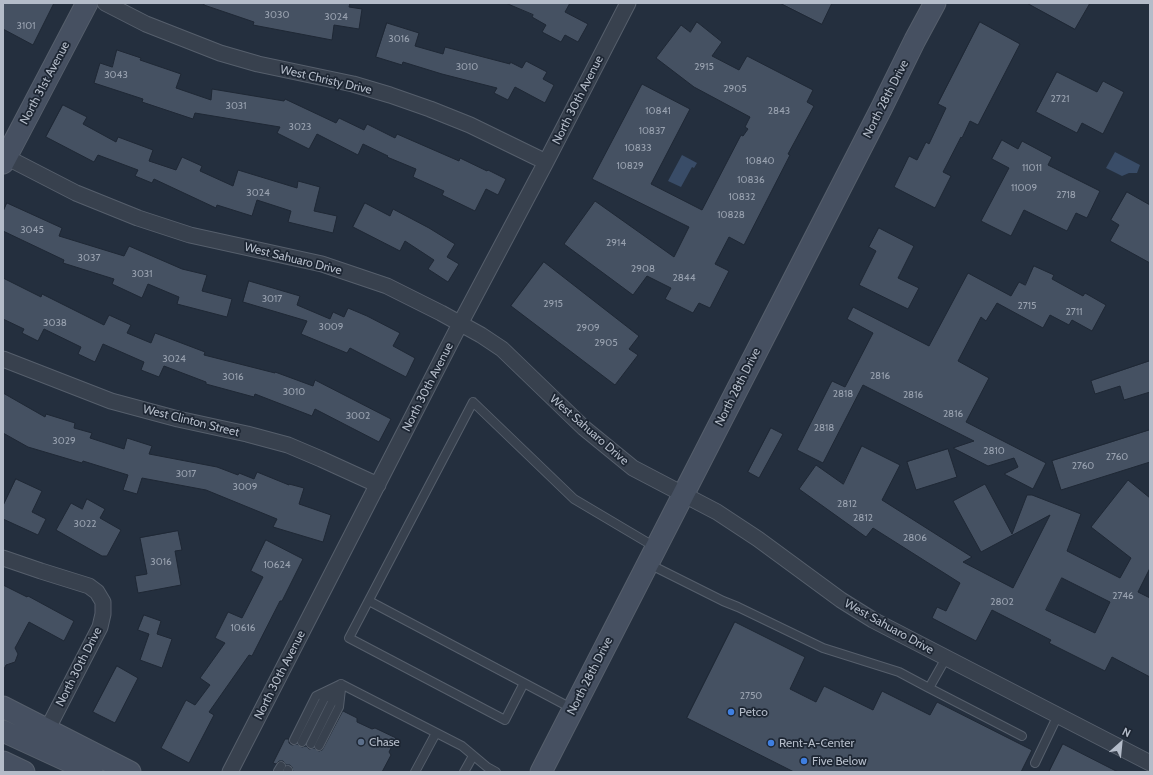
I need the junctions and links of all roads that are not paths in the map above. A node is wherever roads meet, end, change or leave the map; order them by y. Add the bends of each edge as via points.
1 (87, 3) edge
2 (105, 3) edge
3 (628, 3) edge
4 (935, 3) edge
5 (4, 160) edge
6 (546, 162) junction
7 (460, 324) junction
8 (3, 359) edge
9 (378, 485) junction
10 (683, 494) junction
11 (652, 555) junction
12 (3, 558) edge
13 (369, 601) junction
14 (946, 658) junction
15 (524, 683) junction
16 (341, 684) junction
17 (929, 688) junction
18 (3, 708) edge
19 (573, 709) junction
20 (1058, 716) junction
21 (47, 730) junction
22 (3, 731) edge
23 (436, 733) junction
24 (1022, 736) dead end
25 (294, 740) dead end
26 (302, 742) dead end
27 (315, 745) dead end
28 (473, 756) junction
29 (3, 762) edge
30 (1035, 763) dead end
31 (1150, 763) edge
32 (24, 772) edge
33 (92, 772) edge
34 (130, 772) edge
35 (230, 772) edge
36 (415, 772) edge
37 (464, 772) edge
38 (496, 772) edge
39 (541, 772) edge

1 - 5 street, North 31st Avenue
2 - 6 street, West Christy Drive via 146,24 220,54 354,84 430,109 470,125
3 - 6 street, North 30th Avenue
4 - 10 street, North 28th Drive
5 - 7 street, West Sahuaro Drive via 138,218 190,235 322,264 387,286
6 - 7 street, North 30th Avenue
7 - 9 street, North 30th Avenue
7 - 10 street, West Sahuaro Drive via 502,349 584,428 633,468
8 - 9 street, West Clinton Street via 111,401 288,445
9 - 35 street, North 30th Avenue
10 - 11 street, North 28th Drive
10 - 14 street, West Sahuaro Drive via 717,512 758,539 841,600 873,620
11 - 13 lane via 574,499 472,402
11 - 17 lane via 723,601 823,648 899,672
11 - 19 street, North 28th Drive
12 - 21 street, North 30th Drive via 78,581 97,592 103,602 100,627
13 - 15 lane
13 - 15 lane via 349,638 362,645 505,720
14 - 17 lane
14 - 20 street, West Sahuaro Drive
15 - 19 lane
16 - 23 lane
16 - 25 lane via 316,696
16 - 26 lane via 324,699
16 - 27 lane
17 - 24 lane
18 - 21 street
19 - 39 street, North 28th Drive
20 - 30 lane
20 - 31 street, West Sahuaro Drive
21 - 34 street
22 - 33 street
23 - 28 lane via 462,746
23 - 36 lane
28 - 37 lane
28 - 38 lane
29 - 32 street

